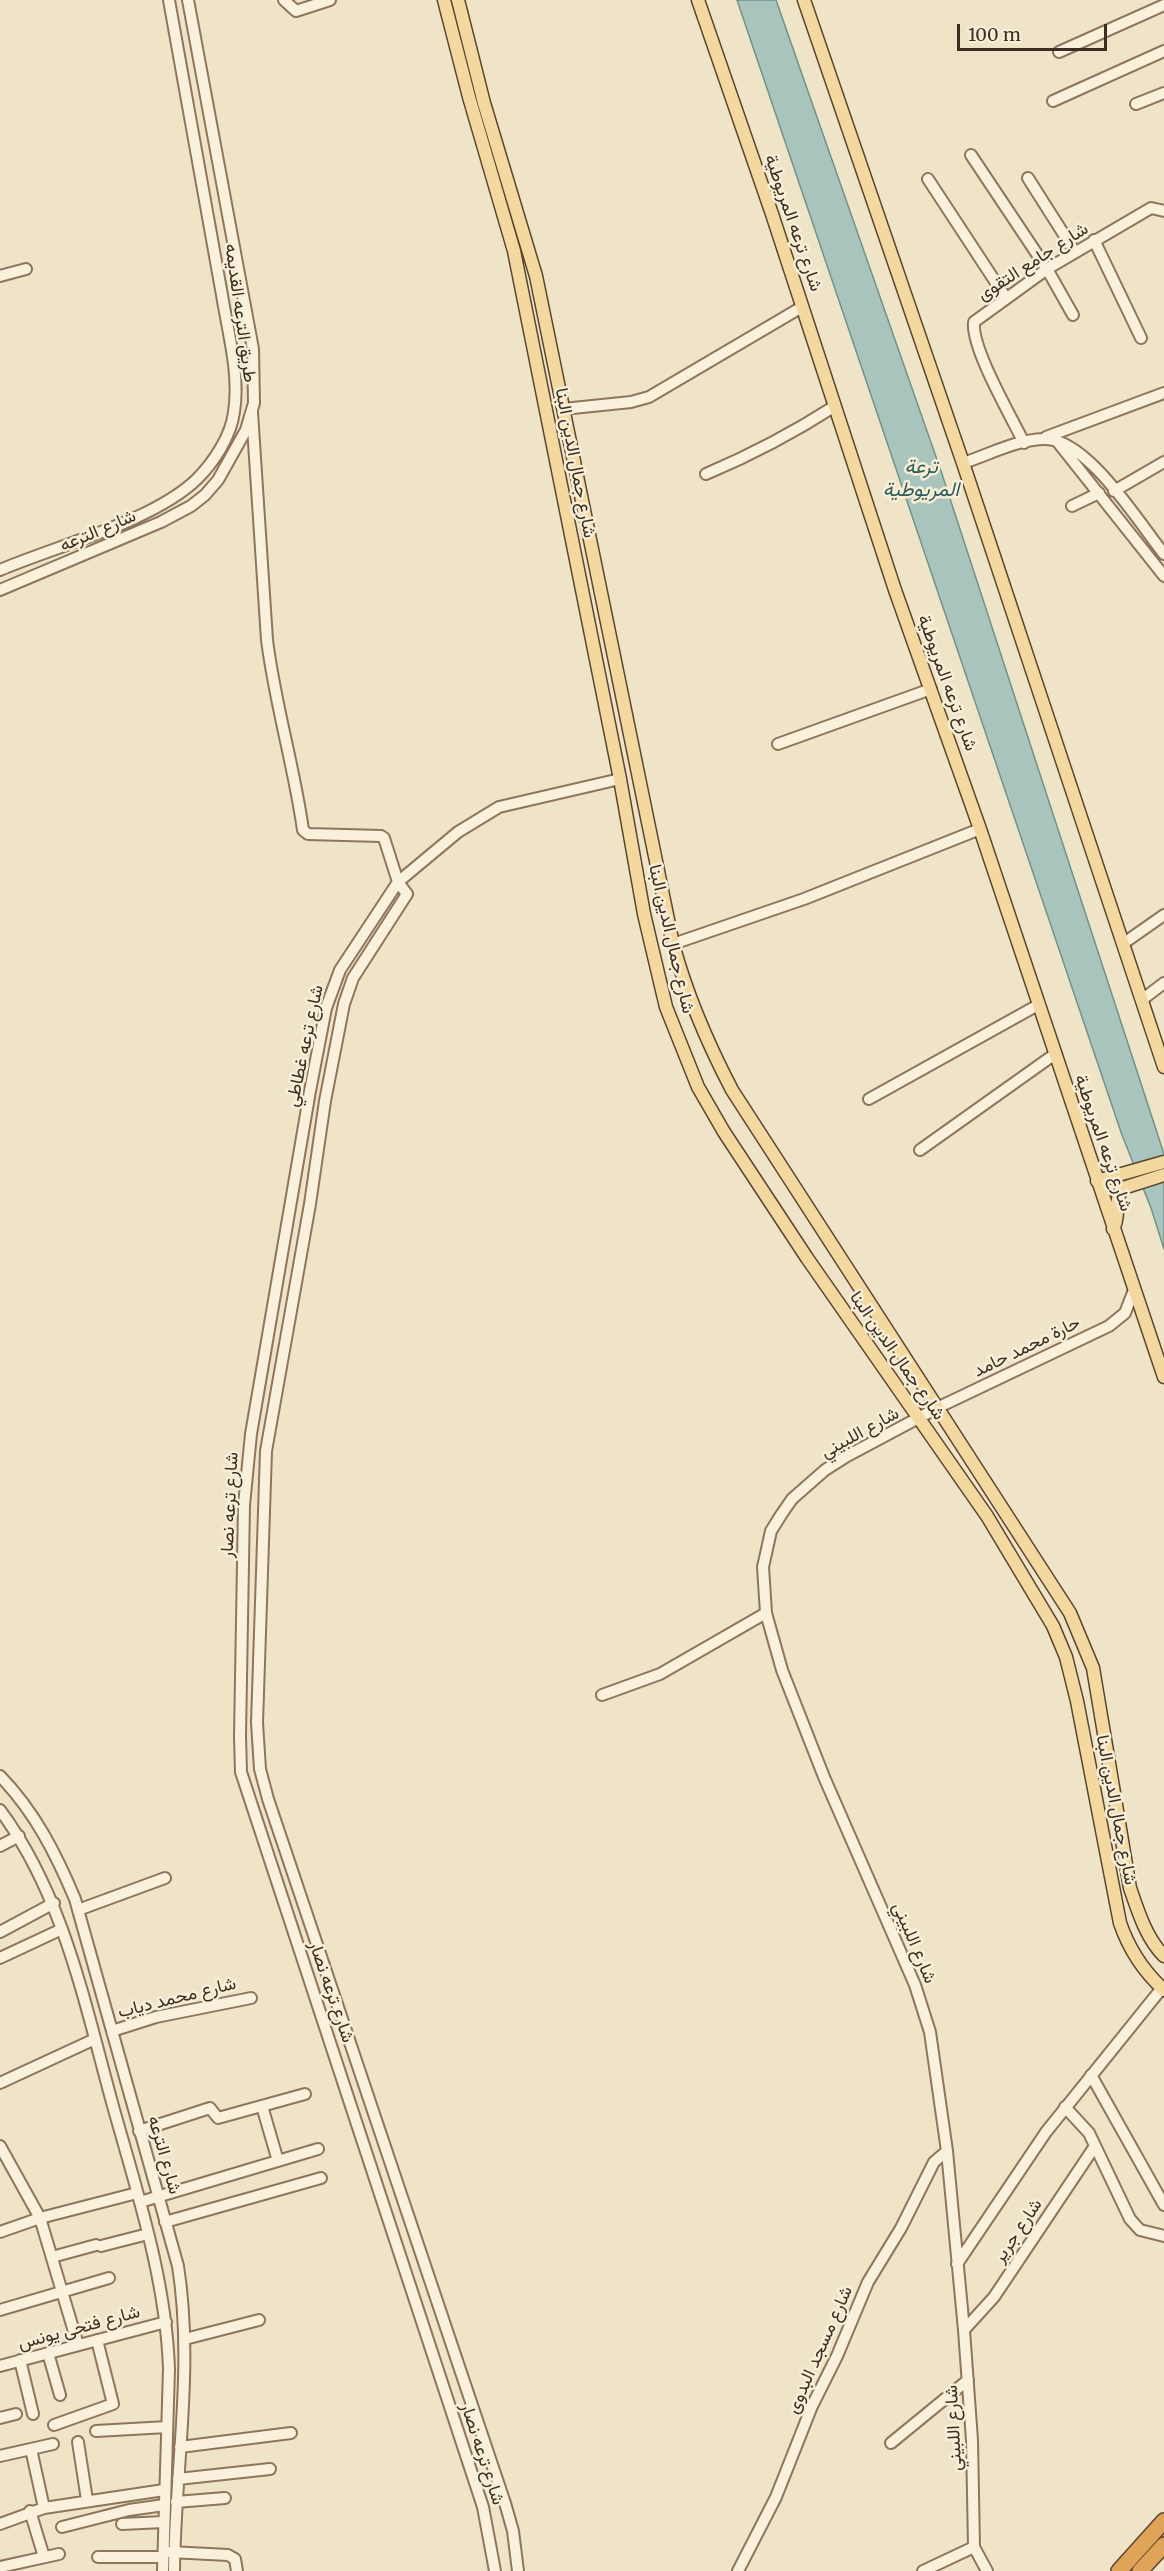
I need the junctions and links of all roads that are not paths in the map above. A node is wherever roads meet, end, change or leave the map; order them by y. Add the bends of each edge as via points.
1 (169, 0) edge
2 (188, 0) edge
3 (284, 0) edge
4 (330, 0) edge
5 (444, 0) edge
6 (458, 0) edge
7 (698, 0) edge
8 (804, 0) edge
9 (1164, 5) edge
10 (1164, 51) edge
11 (1059, 52) dead end
12 (1164, 93) edge
13 (1053, 101) dead end
14 (1136, 104) dead end
15 (971, 155) dead end
16 (1028, 178) dead end
17 (928, 179) dead end
18 (1164, 211) edge
19 (1094, 240) junction
20 (1075, 252) junction
21 (26, 269) dead end
22 (1047, 269) junction
23 (0, 276) edge
24 (1006, 298) junction
25 (802, 307) junction
26 (1073, 315) dead end
27 (1141, 338) dead end
28 (1164, 393) edge
29 (835, 406) junction
30 (563, 409) junction
31 (252, 412) junction
32 (1042, 439) junction
33 (1056, 440) junction
34 (1024, 443) junction
35 (1164, 462) edge
36 (963, 463) junction
37 (706, 474) dead end
38 (1114, 491) junction
39 (1099, 494) junction
40 (205, 495) joint
41 (1072, 506) dead end
42 (119, 524) junction
43 (1147, 532) junction
44 (124, 537) junction
45 (1135, 540) junction
46 (1164, 554) edge
47 (0, 570) edge
48 (1164, 576) edge
49 (0, 590) edge
50 (931, 689) junction
51 (778, 744) dead end
52 (620, 779) junction
53 (980, 829) junction
54 (398, 882) junction
55 (1164, 915) edge
56 (1124, 943) junction
57 (673, 944) junction
58 (1164, 983) edge
59 (1143, 999) junction
60 (1038, 1005) junction
61 (1055, 1054) junction
62 (1164, 1067) edge
63 (870, 1099) dead end
64 (920, 1150) dead end
65 (1164, 1161) edge
66 (1164, 1175) edge
67 (1097, 1181) junction
68 (1113, 1229) junction
69 (1134, 1290) junction
70 (1164, 1377) edge
71 (939, 1407) junction
72 (255, 1409) joint
73 (273, 1412) joint
74 (919, 1420) junction
75 (243, 1555) junction
76 (262, 1556) junction
77 (766, 1613) junction
78 (603, 1695) dead end
79 (0, 1776) edge
80 (0, 1810) edge
81 (19, 1836) junction
82 (0, 1846) edge
83 (165, 1878) dead end
84 (54, 1904) junction
85 (78, 1910) junction
86 (62, 1929) junction
87 (0, 1932) edge
88 (1164, 1956) edge
89 (0, 1958) edge
90 (1163, 1989) edge
91 (251, 1998) dead end
92 (112, 2031) junction
93 (95, 2039) junction
94 (1091, 2075) junction
95 (0, 2083) edge
96 (305, 2094) dead end
97 (262, 2106) junction
98 (1065, 2107) junction
99 (139, 2131) junction
100 (0, 2146) edge
101 (1095, 2146) junction
102 (318, 2149) dead end
103 (947, 2151) junction
104 (278, 2161) junction
105 (321, 2178) dead end
106 (139, 2197) junction
107 (159, 2197) junction
108 (1164, 2205) edge
109 (40, 2218) junction
110 (165, 2222) junction
111 (0, 2232) edge
112 (148, 2234) junction
113 (1164, 2236) edge
114 (52, 2257) junction
115 (956, 2264) junction
116 (109, 2278) dead end
117 (63, 2293) junction
118 (0, 2310) edge
119 (259, 2320) dead end
120 (166, 2322) junction
121 (964, 2330) junction
122 (185, 2339) junction
123 (97, 2340) junction
124 (78, 2345) junction
125 (48, 2353) junction
126 (20, 2360) junction
127 (0, 2366) edge
128 (968, 2380) junction
129 (60, 2395) dead end
130 (16, 2414) dead end
131 (33, 2414) dead end
132 (0, 2418) edge
133 (54, 2425) dead end
134 (167, 2427) junction
135 (96, 2432) dead end
136 (291, 2433) dead end
137 (78, 2442) dead end
138 (891, 2442) dead end
139 (53, 2444) dead end
140 (180, 2447) junction
141 (31, 2449) junction
142 (0, 2456) edge
143 (270, 2469) dead end
144 (178, 2479) junction
145 (164, 2490) junction
146 (225, 2498) dead end
147 (87, 2500) junction
148 (176, 2502) junction
149 (164, 2505) junction
150 (44, 2508) junction
151 (30, 2511) junction
152 (1164, 2521) edge
153 (163, 2522) junction
154 (0, 2524) edge
155 (122, 2524) dead end
156 (62, 2527) dead end
157 (1164, 2545) edge
158 (974, 2547) junction
159 (59, 2554) dead end
160 (167, 2554) junction
161 (44, 2557) junction
162 (98, 2557) dead end
163 (0, 2567) edge
164 (163, 2571) edge
165 (174, 2571) edge
166 (237, 2571) edge
167 (495, 2571) edge
168 (518, 2571) edge
169 (738, 2571) edge
170 (923, 2571) edge
171 (987, 2571) edge
172 (1119, 2571) edge
173 (1140, 2571) edge

1 - 42 street, طريق الترعه القديمه via 213,241 234,371 235,407 227,436 198,478 167,500
2 - 31 street, طريق الترعه القديمه via 253,349
3 - 4 street via 296,11
5 - 52 main road, شارع جمال الدين البنا via 514,252
6 - 30 main road, شارع جمال الدين البنا via 536,276
7 - 25 main road, شارع ترعه المريوطية
8 - 36 main road
9 - 11 street
10 - 13 street
12 - 14 street
15 - 22 street
16 - 20 street
17 - 24 street
18 - 19 street, شارع جامع التقوى via 1151,208
19 - 20 street, شارع جامع التقوى
19 - 27 street
20 - 22 street, شارع جامع التقوى
21 - 23 street
22 - 24 street, شارع جامع التقوى
22 - 26 street
24 - 34 street, شارع جامع التقوى via 974,321 974,334
25 - 29 main road, شارع ترعه المريوطية
25 - 30 street via 649,397
28 - 32 street
29 - 37 street via 777,441
29 - 50 main road, شارع ترعه المريوطية
30 - 57 main road, شارع جمال الدين البنا
31 - 40 street, طريق الترعه القديمه via 232,457
31 - 54 street via 267,640 303,830 308,834 381,836
32 - 33 street
32 - 34 street
33 - 38 street via 1084,456
33 - 39 street
34 - 36 street
35 - 38 street
36 - 56 main road
38 - 43 street
39 - 41 street
39 - 45 street
40 - 44 street, شارع الترعه via 180,513
42 - 44 street
42 - 47 street, طريق الترعه القديمه
43 - 45 street
43 - 46 street
44 - 49 street, شارع الترعه
45 - 48 street
50 - 51 street
50 - 53 main road, شارع ترعه المريوطية
52 - 54 street, شارع ترعه غطاطي via 492,810 458,832
52 - 74 main road, شارع جمال الدين البنا via 644,914 666,1007 698,1087 749,1173
53 - 57 street
53 - 60 main road, شارع ترعه المريوطية
54 - 72 street, شارع ترعه غطاطي via 340,969 326,1008
54 - 73 street, شارع ترعه غطاطي via 407,896 364,959 344,1004
55 - 56 street
56 - 59 main road
57 - 71 main road, شارع جمال الدين البنا via 704,1038 732,1090
58 - 59 street
59 - 62 main road
60 - 61 main road, شارع ترعه المريوطية
60 - 63 street
61 - 64 street
61 - 67 main road, شارع ترعه المريوطية
65 - 67 main road
66 - 68 main road via 1119,1192 1118,1217
67 - 68 main road, شارع ترعه المريوطية
68 - 69 main road, شارع ترعه المريوطية
69 - 70 main road, شارع ترعه المريوطية
69 - 71 street, حارة محمد حامد via 1125,1313 1109,1326
71 - 74 street, حارة محمد حامد
71 - 88 main road, شارع جمال الدين البنا via 1070,1613 1093,1668 1130,1888 1138,1912
72 - 75 street, شارع ترعه نصار via 245,1484
73 - 76 street, شارع ترعه نصار via 264,1470
74 - 77 street, شارع اللبيني via 847,1456 792,1499 771,1531 764,1557
74 - 90 main road, شارع جمال الدين البنا via 987,1516 1061,1644 1077,1701 1120,1923 1130,1948
75 - 76 street
75 - 167 street, شارع ترعه نصار via 241,1772 483,2507
76 - 168 street, شارع ترعه نصار via 257,1723 263,1784 505,2503
77 - 78 street via 652,1678
77 - 103 street, شارع اللبيني via 782,1670 824,1777 921,2004 936,2062
79 - 85 street, شارع الترعه via 41,1827
80 - 81 street, شارع الترعه
81 - 82 street
81 - 84 street, شارع الترعه
83 - 85 street
84 - 86 street, شارع الترعه
84 - 87 street
85 - 92 street, شارع الترعه
86 - 89 street
86 - 93 street, شارع الترعه
90 - 94 street
91 - 92 street, شارع محمد دياب via 156,2017
92 - 99 street, شارع الترعه
93 - 95 street
93 - 106 street, شارع الترعه
94 - 98 street
94 - 108 street
96 - 97 street
97 - 99 street via 218,2118 210,2108
97 - 104 street
98 - 101 street via 1080,2121
98 - 115 street
99 - 107 street, شارع الترعه
100 - 109 street
101 - 113 street via 1130,2219 1140,2230
101 - 121 street, شارع جرير via 994,2297
102 - 104 street
103 - 115 street, شارع اللبيني
103 - 169 street, شارع مسجد البدوى via 934,2162 868,2282 776,2497
104 - 107 street
105 - 110 street
106 - 107 street
106 - 109 street, شارع الترعه
106 - 112 street, شارع الترعه
107 - 110 street, شارع الترعه
109 - 111 street, شارع الترعه
109 - 114 street
110 - 122 street, شارع الترعه via 178,2266
112 - 114 street
112 - 120 street, شارع الترعه
114 - 117 street
115 - 121 street, شارع اللبيني
116 - 117 street
117 - 118 street
117 - 124 street
119 - 122 street
120 - 123 street, شارع فتحى يونس
120 - 134 street, شارع الترعه
121 - 128 street, شارع اللبيني
122 - 140 street, شارع الترعه
123 - 124 street, شارع فتحى يونس
123 - 133 street via 113,2404
124 - 125 street, شارع فتحى يونس
125 - 126 street, شارع فتحى يونس
125 - 129 street
126 - 127 street, شارع فتحى يونس
126 - 131 street
128 - 138 street
128 - 158 street, شارع اللبيني
130 - 132 street
134 - 135 street
134 - 145 street, شارع الترعه
136 - 140 street
137 - 147 street
139 - 141 street
140 - 144 street, شارع الترعه
141 - 142 street
141 - 150 street
143 - 144 street
144 - 148 street, شارع الترعه
145 - 147 street
145 - 149 street, شارع الترعه
146 - 148 street
147 - 150 street
148 - 160 street, شارع الترعه
149 - 153 street, شارع الترعه
149 - 156 street
150 - 151 street
151 - 154 street
151 - 161 street
152 - 172 highway
153 - 155 street
153 - 160 street, شارع الترعه
157 - 173 highway
158 - 170 street
158 - 171 street, شارع اللبيني
159 - 161 street
160 - 162 street
160 - 164 street, شارع الترعه
160 - 165 street, شارع الترعه
160 - 166 street via 228,2555 235,2559
161 - 163 street

